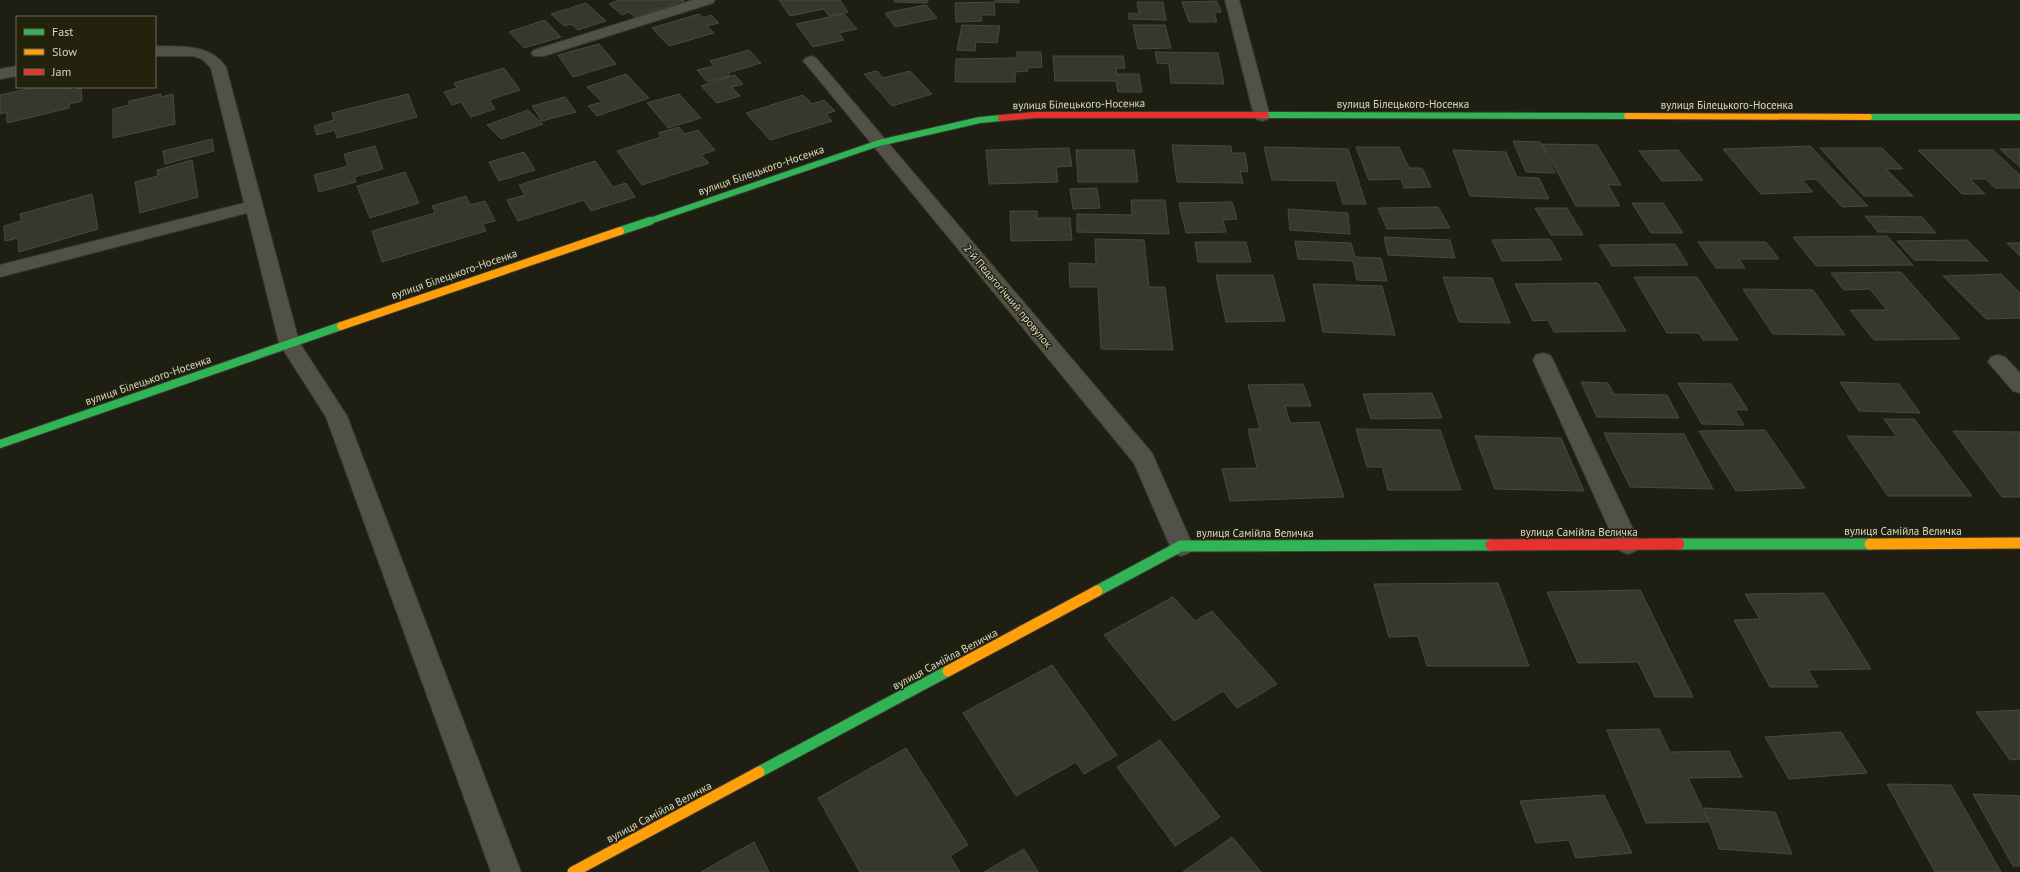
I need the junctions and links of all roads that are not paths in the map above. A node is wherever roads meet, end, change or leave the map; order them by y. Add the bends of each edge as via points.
1 (708, 0) edge
2 (1232, 0) edge
3 (156, 51) edge
4 (539, 54) dead end
5 (811, 61) dead end
6 (16, 71) edge
7 (0, 74) edge
8 (1262, 116) junction
9 (2020, 117) edge
10 (880, 142) junction
11 (252, 206) junction
12 (0, 271) edge
13 (289, 343) junction
14 (1543, 360) dead end
15 (1998, 362) dead end
16 (2020, 386) edge
17 (0, 444) edge
18 (2020, 543) edge
19 (1628, 544) junction
20 (1181, 546) junction
21 (506, 872) edge
22 (573, 872) edge

1 - 4 street
2 - 8 street
3 - 11 street via 194,52 207,56 218,66
5 - 10 street, 2-й Педагогічний провулок
6 - 7 street
8 - 9 street, вулиця Білецького-Носенка
8 - 10 street, вулиця Білецького-Носенка via 1035,115 980,120
10 - 13 street, вулиця Білецького-Носенка
10 - 20 street, 2-й Педагогічний провулок via 1144,459
11 - 12 street
11 - 13 street
13 - 17 street, вулиця Білецького-Носенка
13 - 21 street via 336,416
14 - 19 street
15 - 16 street
18 - 19 street, вулиця Самійла Величка
19 - 20 street, вулиця Самійла Величка
20 - 22 street, вулиця Самійла Величка

